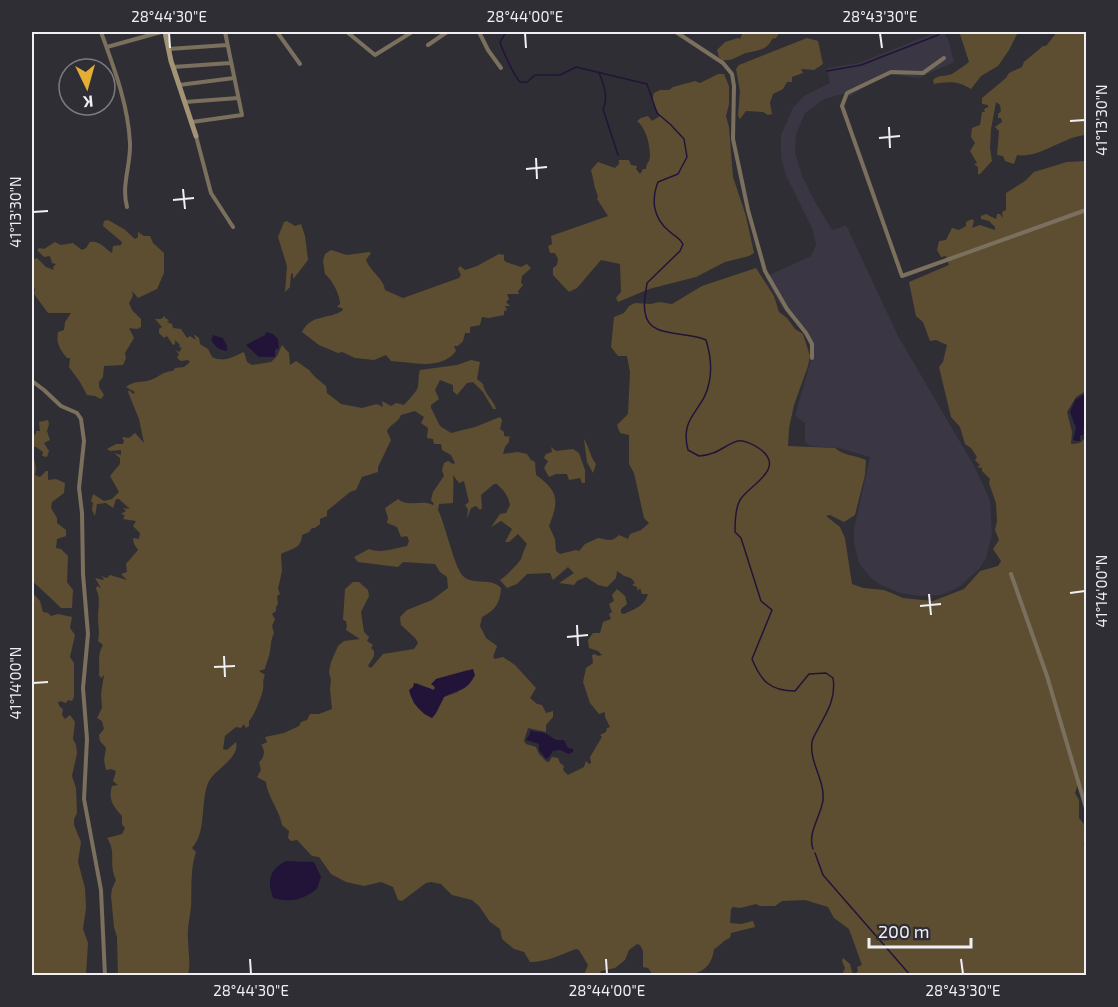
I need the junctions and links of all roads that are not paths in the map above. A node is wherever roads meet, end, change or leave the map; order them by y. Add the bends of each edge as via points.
1 (100, 32) edge
2 (163, 32) edge
3 (225, 32) edge
4 (277, 32) edge
5 (347, 32) edge
6 (412, 32) edge
7 (447, 32) edge
8 (479, 32) edge
9 (676, 32) edge
10 (227, 45) junction
11 (428, 45) dead end
12 (107, 48) junction
13 (169, 49) junction
14 (944, 58) dead end
15 (230, 63) junction
16 (300, 64) dead end
17 (173, 68) junction
18 (501, 68) dead end
19 (234, 78) junction
20 (179, 85) junction
21 (238, 98) junction
22 (185, 102) junction
23 (192, 122) junction
24 (196, 136) joint
25 (127, 207) dead end
26 (1086, 210) edge
27 (233, 227) dead end
28 (812, 358) dead end
29 (32, 381) edge
30 (1011, 574) dead end
31 (1086, 808) edge
32 (105, 975) edge

1 - 12 street
2 - 12 street
2 - 13 street
3 - 10 street
4 - 16 street
5 - 6 street via 375,55
7 - 11 street
8 - 18 street
9 - 28 street via 723,63 732,74 733,139 765,271 812,344
10 - 13 street
10 - 15 street
12 - 25 street via 119,82 129,134
13 - 17 street
14 - 26 street via 923,73 891,72 865,84 847,93 842,106 902,276
15 - 17 street
15 - 19 street
17 - 20 street
19 - 20 street
19 - 21 street
20 - 22 street
21 - 22 street
21 - 23 street via 242,115
22 - 23 street
23 - 24 street
24 - 27 street via 211,193
29 - 32 street via 64,409 78,413 82,424 84,447 79,488 88,634 83,688 87,739 84,792 101,890
30 - 31 street via 1047,676

